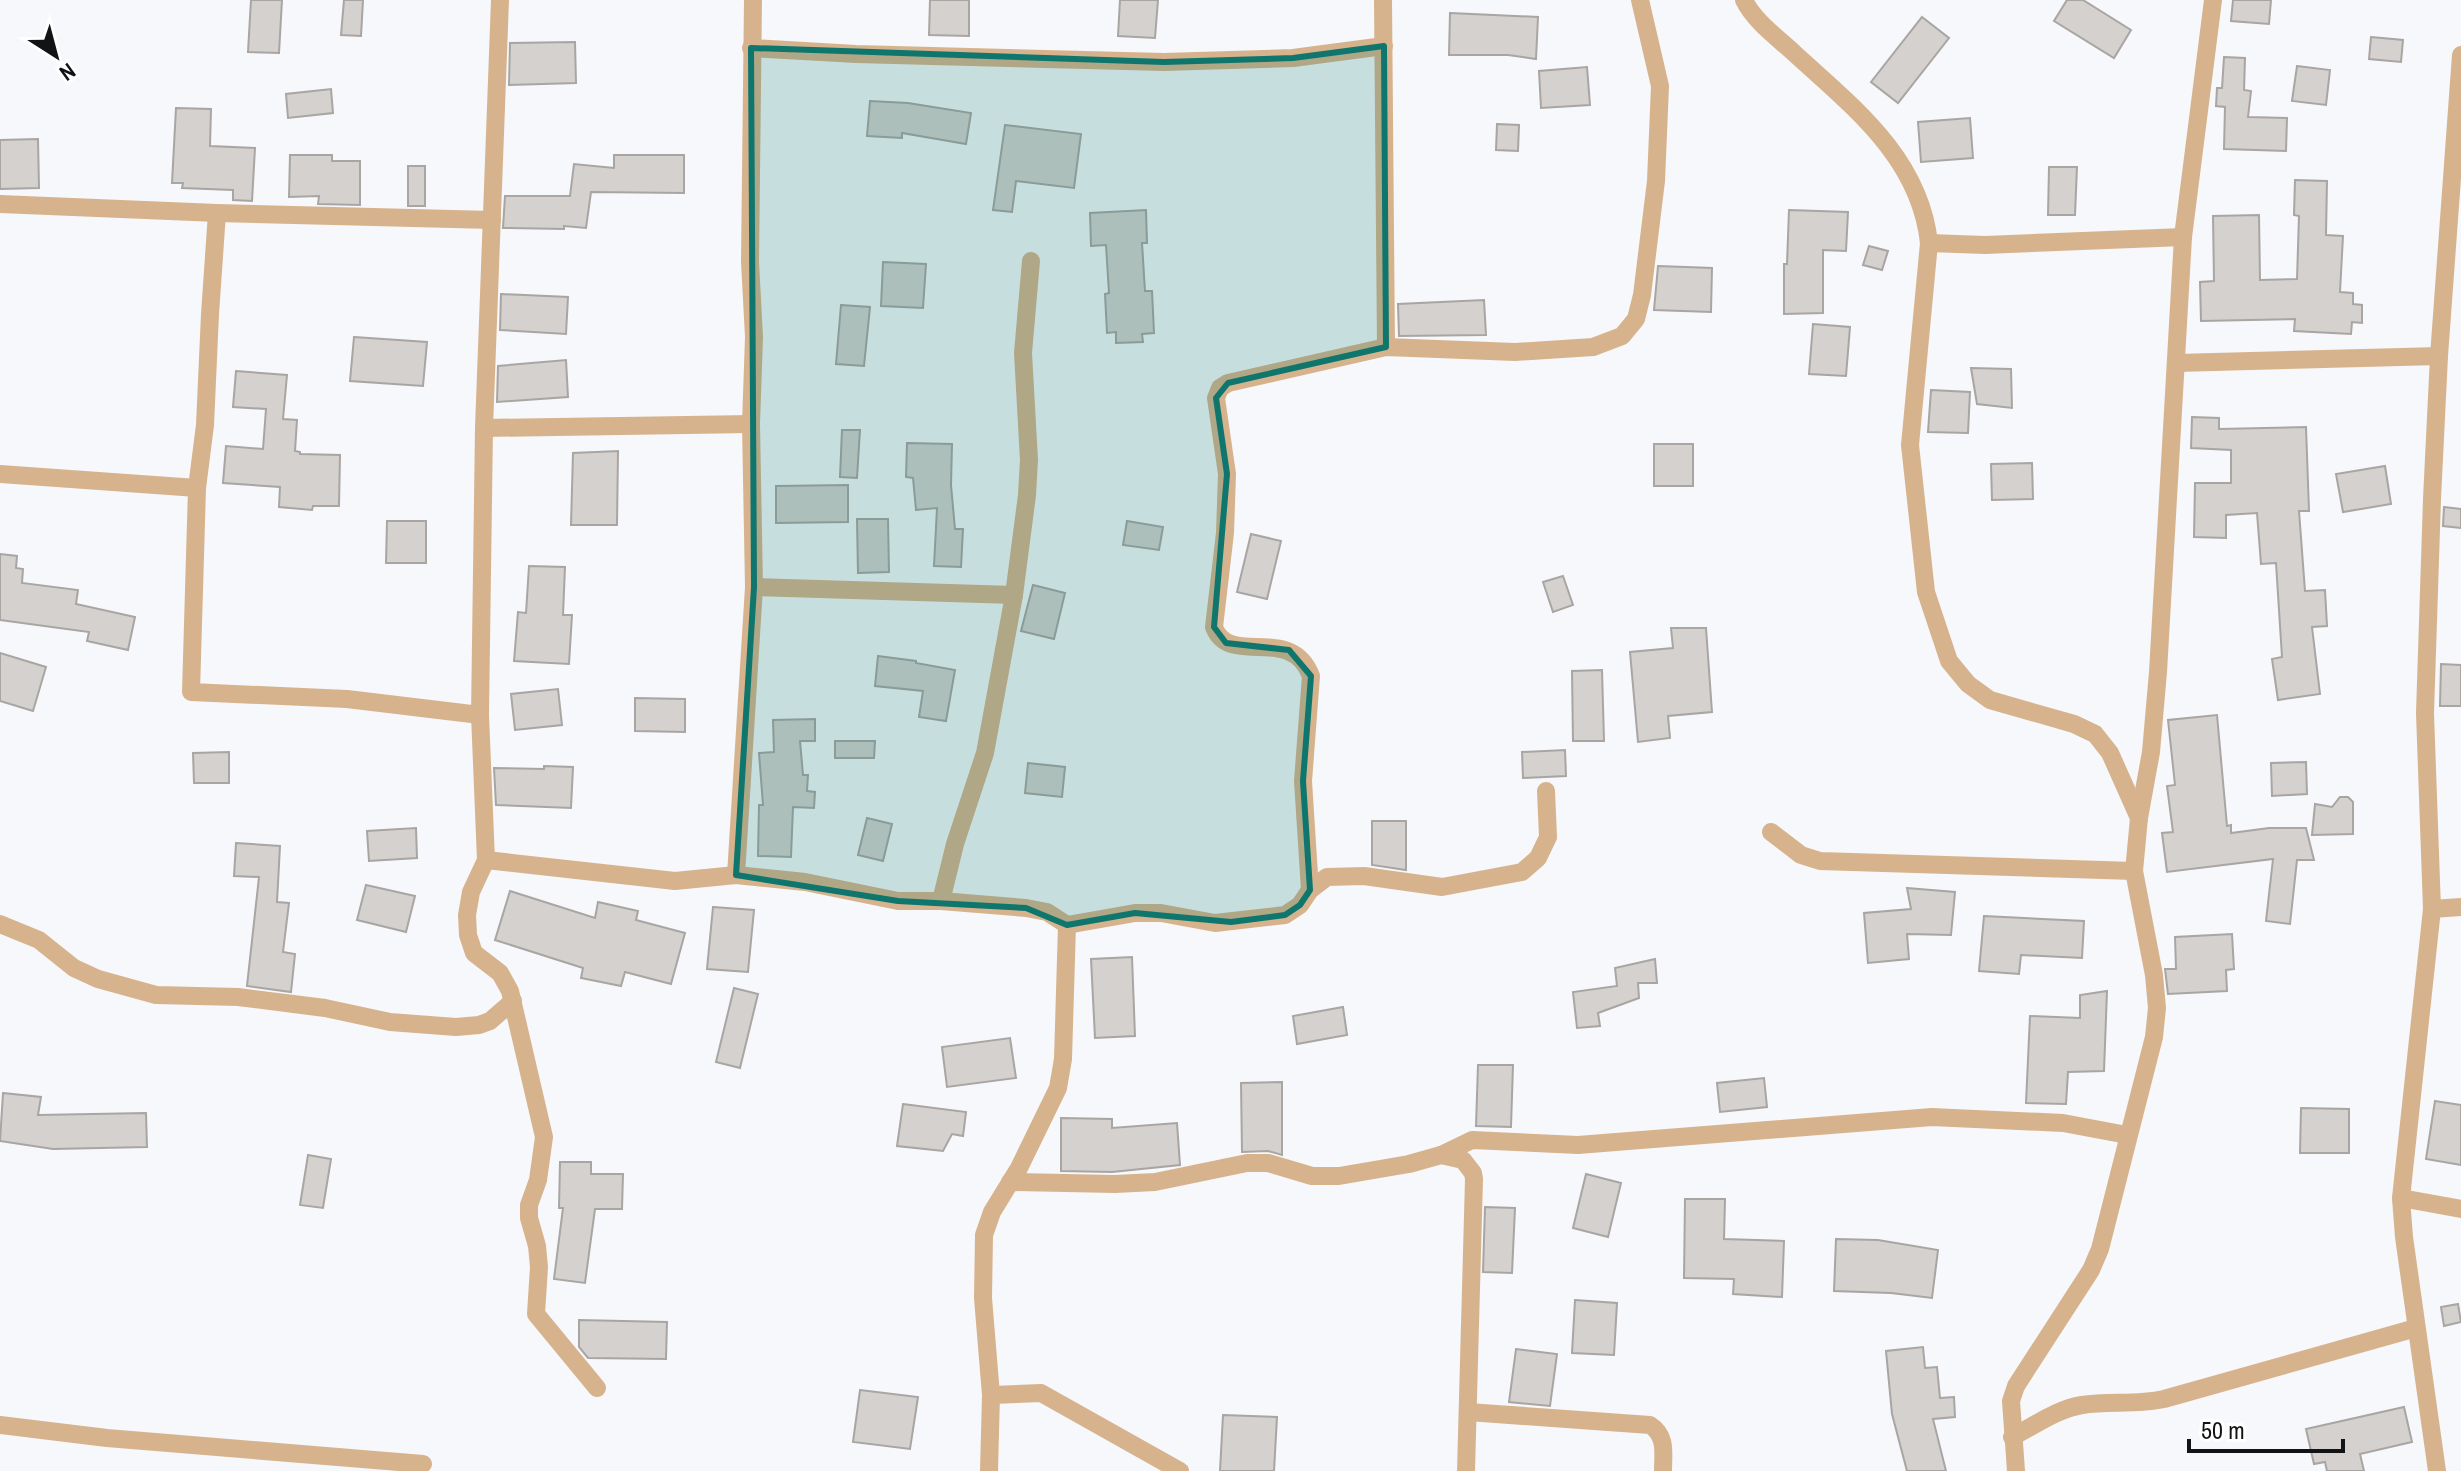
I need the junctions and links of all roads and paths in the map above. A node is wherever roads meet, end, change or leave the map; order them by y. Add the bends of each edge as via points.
1 (500, 0) edge
2 (753, 0) edge
3 (1383, 0) edge
4 (1640, 0) edge
5 (1744, 0) edge
6 (2213, 0) edge
7 (1384, 46) junction
8 (751, 48) junction
9 (2461, 55) edge
10 (2458, 167) edge
11 (0, 204) edge
12 (217, 213) junction
13 (492, 220) junction
14 (2183, 237) junction
15 (1929, 243) junction
16 (1031, 261) dead end
17 (1386, 347) junction
18 (2439, 356) junction
19 (2177, 363) junction
20 (751, 424) junction
21 (484, 428) junction
22 (0, 474) edge
23 (197, 488) junction
24 (754, 587) junction
25 (1014, 595) junction
26 (480, 715) junction
27 (1546, 791) dead end
28 (2139, 818) junction
29 (1771, 832) dead end
30 (486, 860) junction
31 (2134, 871) junction
32 (736, 875) junction
33 (1310, 890) junction
34 (941, 901) junction
35 (2461, 907) edge
36 (2432, 909) junction
37 (0, 924) edge
38 (1067, 925) junction
39 (513, 1001) junction
40 (2127, 1135) junction
41 (1441, 1155) junction
42 (1010, 1182) junction
43 (2401, 1198) junction
44 (2461, 1209) edge
45 (2416, 1328) junction
46 (597, 1388) dead end
47 (991, 1395) junction
48 (1468, 1412) junction
49 (0, 1425) edge
50 (2012, 1437) junction
51 (423, 1464) dead end
52 (989, 1471) edge
53 (1180, 1471) edge
54 (1466, 1471) edge
55 (1663, 1471) edge
56 (2016, 1471) edge
57 (2437, 1471) edge

1 - 13 street
2 - 8 street
3 - 7 street
4 - 17 street via 1660,86 1656,181 1636,319 1622,336 1593,347 1515,352
5 - 15 street via 1858,112 1906,168 1926,216
6 - 14 street
7 - 8 street via 1293,58 1177,62
7 - 17 street
8 - 20 street
9 - 10 street
10 - 18 street
11 - 12 street
12 - 13 street
12 - 23 street
13 - 21 street
14 - 15 street
14 - 19 street
15 - 28 street via 1910,445 1926,592 1949,661 1990,700 2095,734 2110,753
16 - 25 street via 1023,353 1029,460
17 - 33 street via 1228,383 1216,398 1227,474 1214,627 1226,643 1289,650 1311,676 1303,781
18 - 19 street
18 - 36 street via 2425,713
19 - 28 street via 2158,672
20 - 21 street
20 - 24 street
21 - 26 street
22 - 23 street
23 - 26 street via 191,692 347,699
24 - 25 street
24 - 32 street
25 - 34 street via 985,753
26 - 30 street
27 - 33 street via 1548,837 1538,858 1522,872 1442,887 1364,876 1327,877
28 - 31 street
29 - 31 street via 1801,855 1820,861
30 - 32 street via 675,881
30 - 39 street via 471,892 470,945 500,973
31 - 40 street via 2157,1008
32 - 34 street via 805,882 898,901
33 - 38 street via 1285,915 1260,919 1215,923 1135,913
34 - 38 street via 1047,912
35 - 36 street
36 - 43 street
37 - 39 street via 39,940 74,968 156,995 238,997 390,1022 456,1027 490,1021
38 - 42 street via 1058,1088
39 - 46 street via 544,1137 529,1205 539,1267 536,1314
40 - 41 street via 2063,1123 1932,1117 1578,1145 1472,1140
40 - 50 street via 2100,1249 2016,1386
41 - 42 street via 1339,1176 1247,1163 1155,1182
41 - 48 street via 1463,1160 1473,1173
42 - 47 street via 984,1235
43 - 44 street
43 - 45 street
45 - 50 street via 2145,1404 2081,1405
45 - 57 street
47 - 52 street
47 - 53 street via 1041,1393
48 - 54 street
48 - 55 street via 1650,1425 1663,1440
49 - 51 street
50 - 56 street

